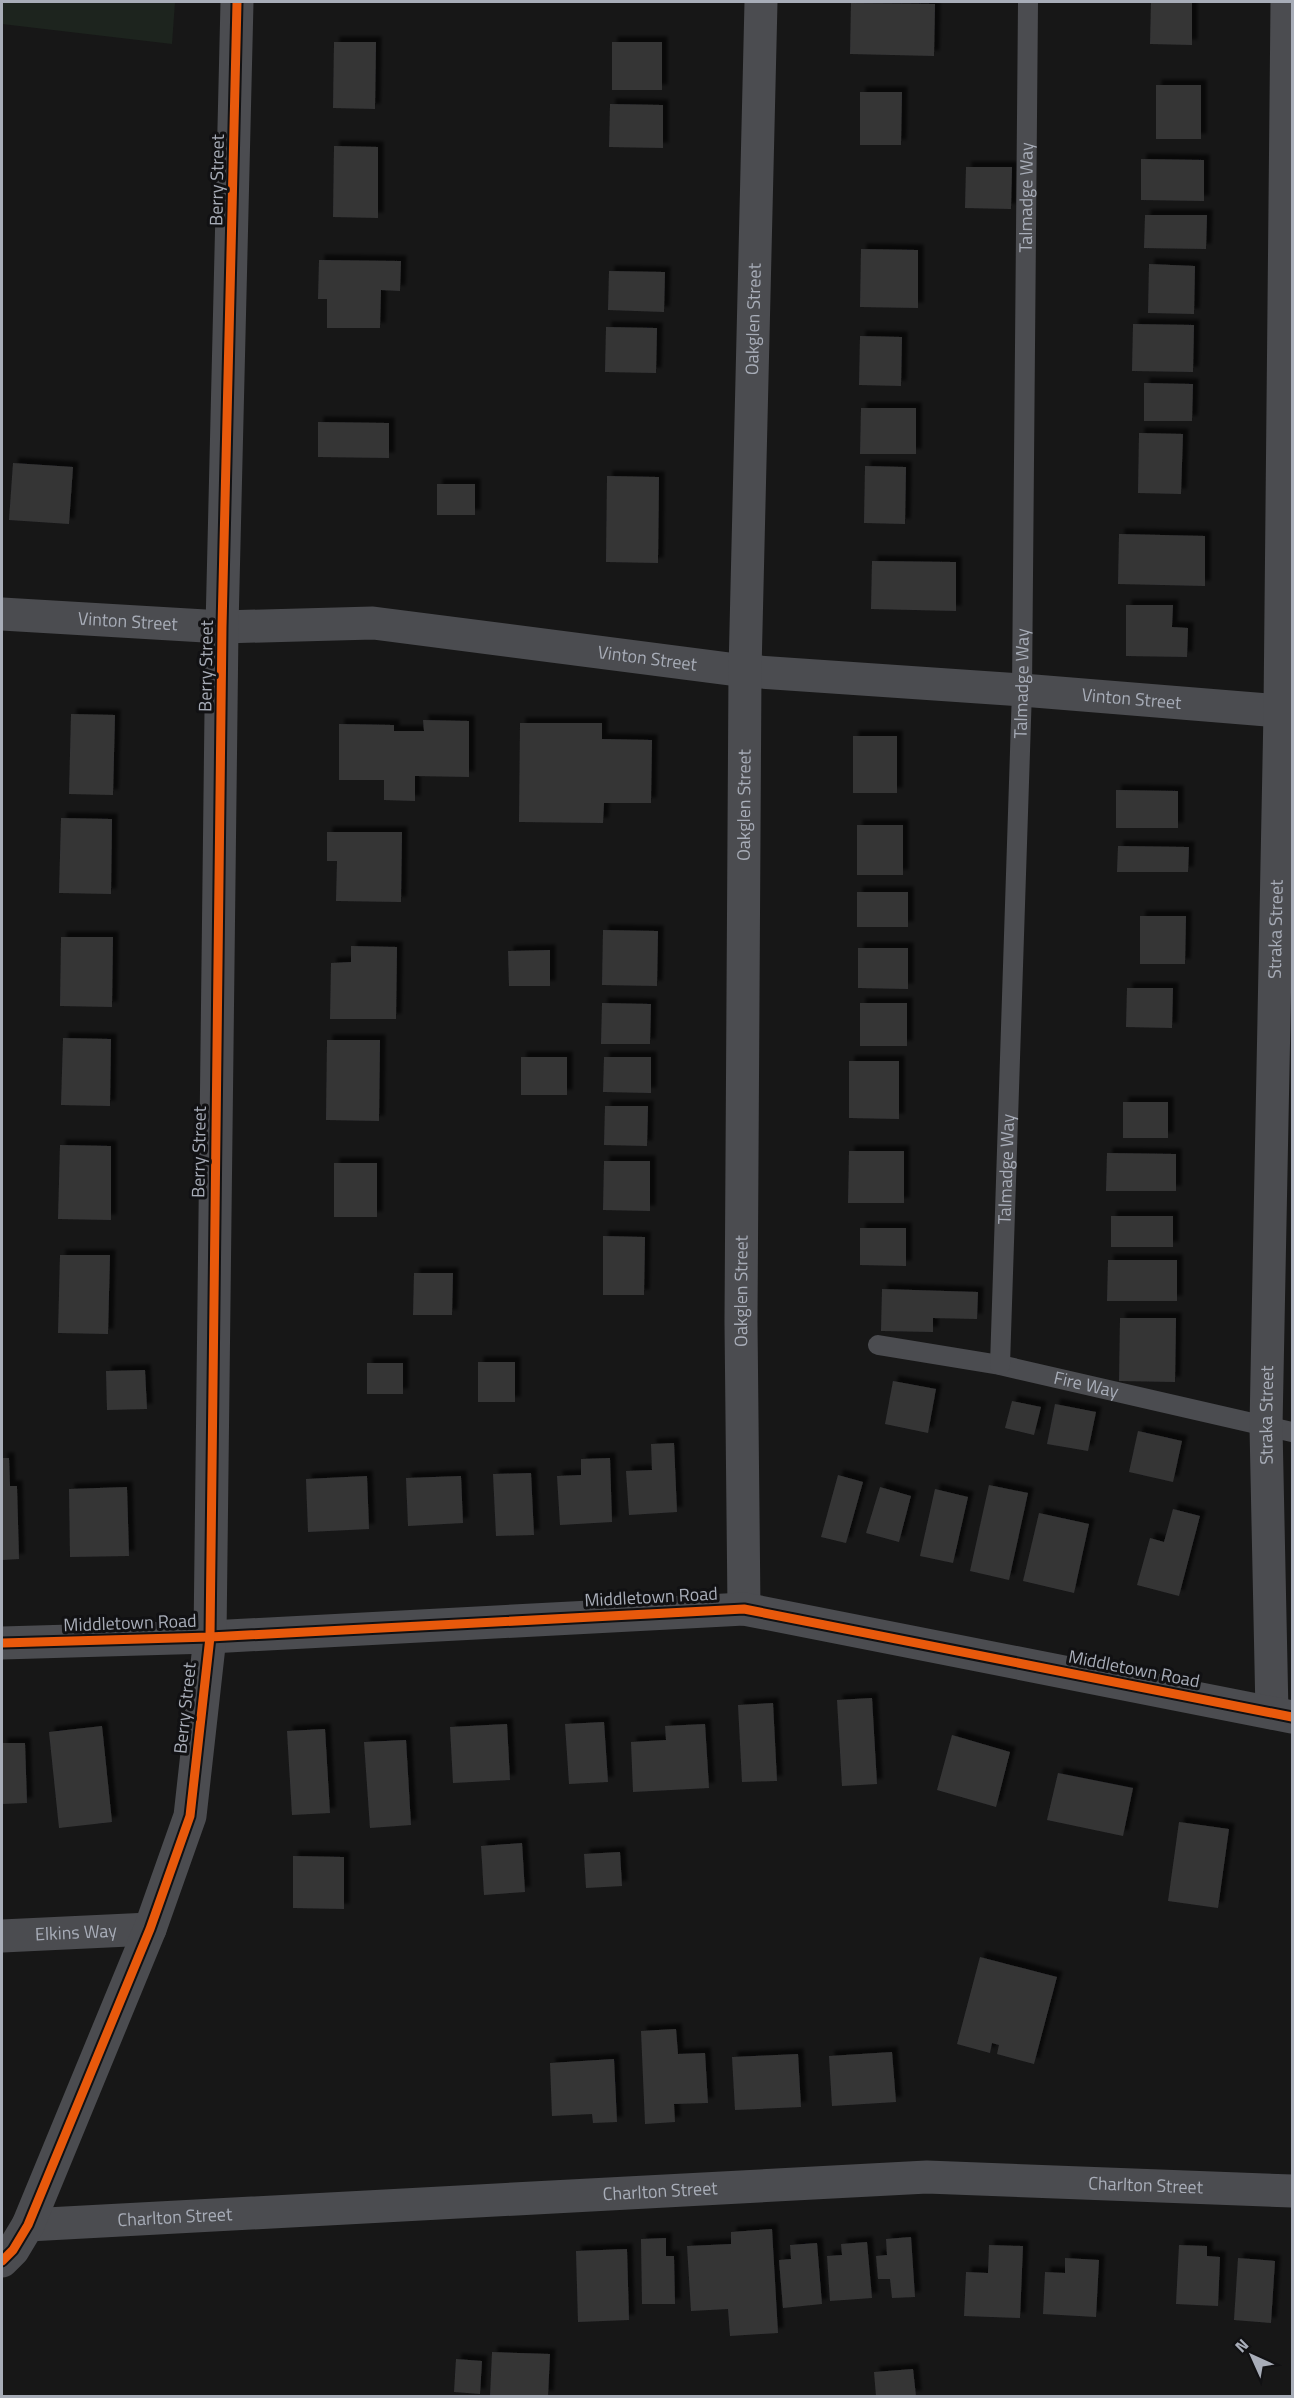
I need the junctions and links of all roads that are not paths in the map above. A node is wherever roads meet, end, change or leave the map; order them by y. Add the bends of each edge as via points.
1 (237, 2) edge
2 (762, 2) edge
3 (1028, 2) edge
4 (1287, 2) edge
5 (2, 614) edge
6 (222, 627) junction
7 (745, 671) junction
8 (1022, 690) junction
9 (1286, 712) edge
10 (878, 1345) dead end
11 (1000, 1365) junction
12 (1279, 1430) edge
13 (744, 1609) junction
14 (210, 1637) junction
15 (2, 1643) edge
16 (1282, 1715) edge
17 (150, 1929) junction
18 (2, 1936) edge
19 (1293, 2191) edge
20 (28, 2224) junction
21 (2, 2261) edge

1 - 6 street, Berry Street
2 - 7 street, Oakglen Street
3 - 8 lane, Talmadge Way
4 - 9 street, Straka Street
5 - 6 street, Vinton Street
6 - 7 street, Vinton Street via 373,623
6 - 14 street, Berry Street
7 - 8 street, Vinton Street
7 - 13 street, Oakglen Street via 741,1310
8 - 9 street, Vinton Street
8 - 11 lane, Talmadge Way
9 - 12 street, Straka Street
10 - 11 lane, Fire Way
11 - 12 lane, Fire Way
12 - 16 street, Straka Street
13 - 14 street, Middletown Road
13 - 16 street, Middletown Road
14 - 15 street, Middletown Road
14 - 17 street, Berry Street via 190,1816
17 - 18 street, Elkins Way
17 - 20 street, Berry Street
19 - 20 street, Charlton Street via 927,2177
20 - 21 street, Berry Street

